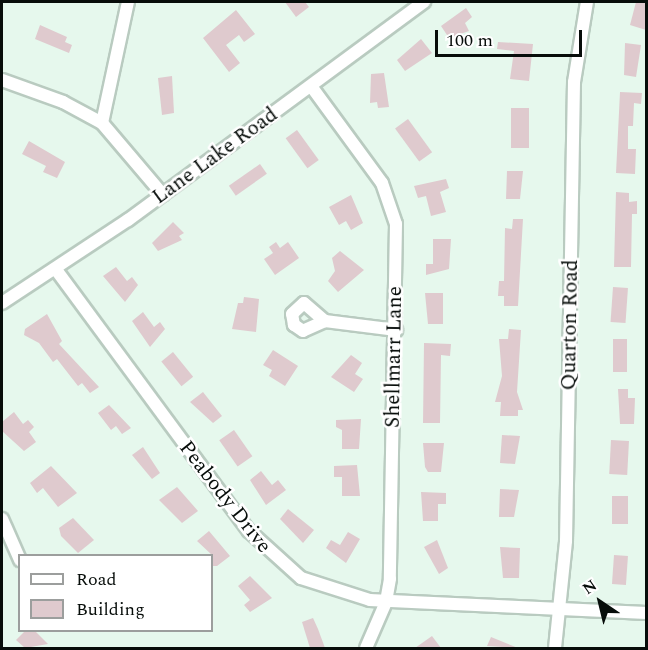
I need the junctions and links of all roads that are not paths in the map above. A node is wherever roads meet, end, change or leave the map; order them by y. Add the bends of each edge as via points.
1 (128, 2) edge
2 (424, 2) edge
3 (587, 2) edge
4 (2, 80) edge
5 (311, 86) junction
6 (102, 123) junction
7 (163, 195) junction
8 (57, 271) junction
9 (2, 303) edge
10 (325, 321) dead end
11 (396, 330) junction
12 (2, 519) edge
13 (18, 555) edge
14 (386, 602) junction
15 (562, 611) junction
16 (646, 613) edge
17 (366, 648) edge
18 (555, 648) edge

1 - 6 street
2 - 5 street, Lane Lake Road
3 - 15 street, Quarton Road via 574,82
4 - 6 street via 63,102
5 - 7 street, Lane Lake Road
5 - 11 street, Shellmarr Lane via 373,170 390,202 396,236
6 - 7 street
7 - 8 street, Lane Lake Road
8 - 9 street, Lane Lake Road
8 - 14 street, Peabody Drive via 259,544 288,570 316,586
10 - 11 street
11 - 14 street, Shellmarr Lane
12 - 13 street
14 - 15 street, Peabody Drive
14 - 17 street, Shellmarr Lane
15 - 16 street, Peabody Drive
15 - 18 street, Quarton Road

